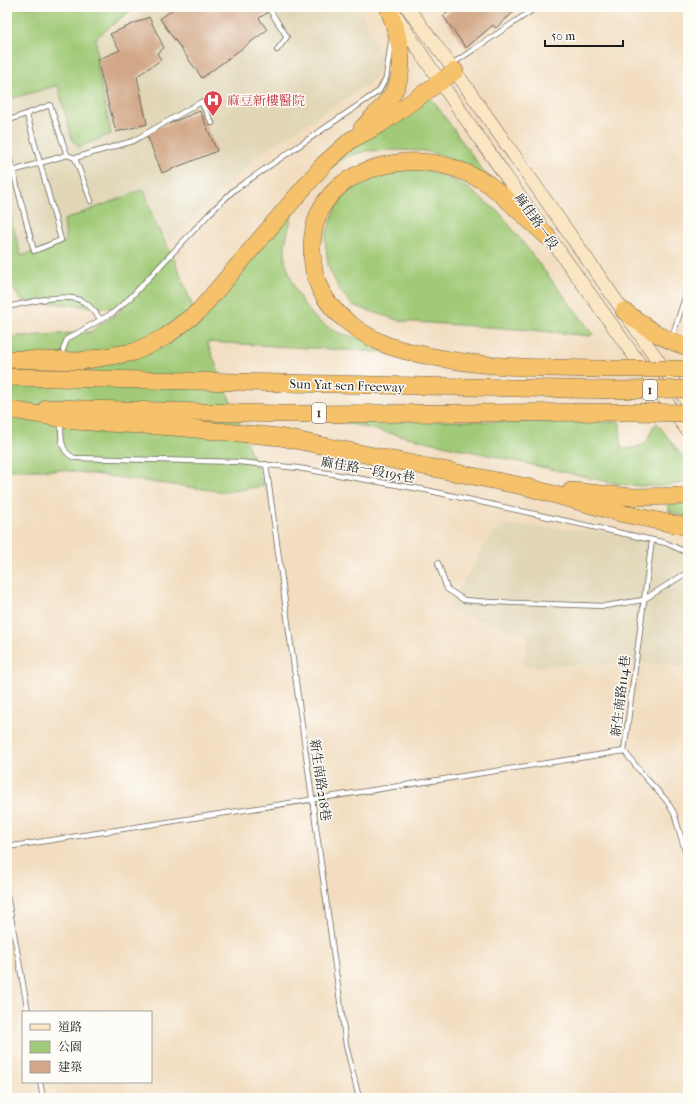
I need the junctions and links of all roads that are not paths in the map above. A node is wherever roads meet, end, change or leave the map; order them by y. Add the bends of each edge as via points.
1 (268, 7) edge
2 (388, 7) edge
3 (407, 7) edge
4 (537, 7) edge
5 (277, 50) dead end
6 (453, 68) junction
7 (440, 82) junction
8 (27, 114) junction
9 (7, 121) edge
10 (212, 123) dead end
11 (351, 140) junction
12 (7, 150) edge
13 (67, 155) junction
14 (75, 158) junction
15 (40, 162) junction
16 (13, 171) junction
17 (92, 201) dead end
18 (547, 236) junction
19 (688, 289) edge
20 (7, 307) edge
21 (624, 311) junction
22 (101, 320) junction
23 (671, 342) junction
24 (688, 347) edge
25 (63, 350) dead end
26 (7, 359) edge
27 (688, 369) edge
28 (7, 378) edge
29 (688, 389) edge
30 (688, 403) edge
31 (7, 408) edge
32 (688, 413) edge
33 (61, 426) dead end
34 (688, 432) edge
35 (266, 464) junction
36 (527, 487) junction
37 (688, 496) edge
38 (688, 527) edge
39 (652, 540) junction
40 (688, 552) edge
41 (438, 563) dead end
42 (688, 572) edge
43 (643, 600) junction
44 (624, 751) junction
45 (312, 800) junction
46 (7, 847) edge
47 (688, 861) edge
48 (7, 895) edge
49 (28, 1011) edge
50 (40, 1083) edge
51 (43, 1098) edge
52 (359, 1098) edge

1 - 5 lane via 287,38
2 - 7 main road, 麻佳路一段
2 - 11 highway via 400,45 396,85 392,95
2 - 22 lane via 392,36 386,78 379,91 234,190 208,214 132,298
3 - 6 main road, 麻佳路一段
4 - 6 lane
6 - 7 highway
6 - 21 main road, 麻佳路一段
7 - 11 highway via 382,123
7 - 18 main road, 麻佳路一段
8 - 9 lane
8 - 13 lane via 50,105
8 - 15 lane
10 - 14 lane via 201,102 133,141
11 - 26 highway via 324,164 199,311 165,337 134,352 80,361
12 - 16 lane
13 - 14 lane
13 - 15 lane
14 - 17 lane
15 - 16 lane
15 - 16 lane via 61,240 34,251
18 - 27 highway, bridge via 490,185 440,164 410,162 379,166 356,174 331,194 320,210 312,234 312,261 315,280 340,316 358,330 382,343 418,354 474,364 528,368
18 - 34 main road, 麻佳路一段
19 - 23 lane
20 - 22 lane via 72,297 89,305
21 - 23 highway
21 - 30 main road, 麻佳路一段
22 - 25 lane via 67,339
23 - 24 highway
28 - 29 highway, Sun Yat-sen Freeway / 1, bridge via 613,390
31 - 32 highway, Sun Yat-sen Freeway / 1, bridge via 282,414
31 - 36 highway via 74,421 280,437
33 - 35 lane, 麻佳路一段195巷 via 63,448 67,454 75,458
35 - 39 lane, 麻佳路一段195巷 via 426,490
35 - 45 lane, 新生南路218巷
36 - 37 highway via 632,497
36 - 38 highway via 624,514
39 - 40 lane, 麻佳路一段195巷
39 - 43 lane, 新生南路114巷
41 - 43 lane via 447,589 464,600 605,606
42 - 43 lane
43 - 44 lane, 新生南路114巷
44 - 45 lane
44 - 47 lane, 新生南路114巷 via 674,813
45 - 46 lane
45 - 52 lane, 新生南路218巷 via 346,1045
48 - 49 lane
50 - 51 lane

